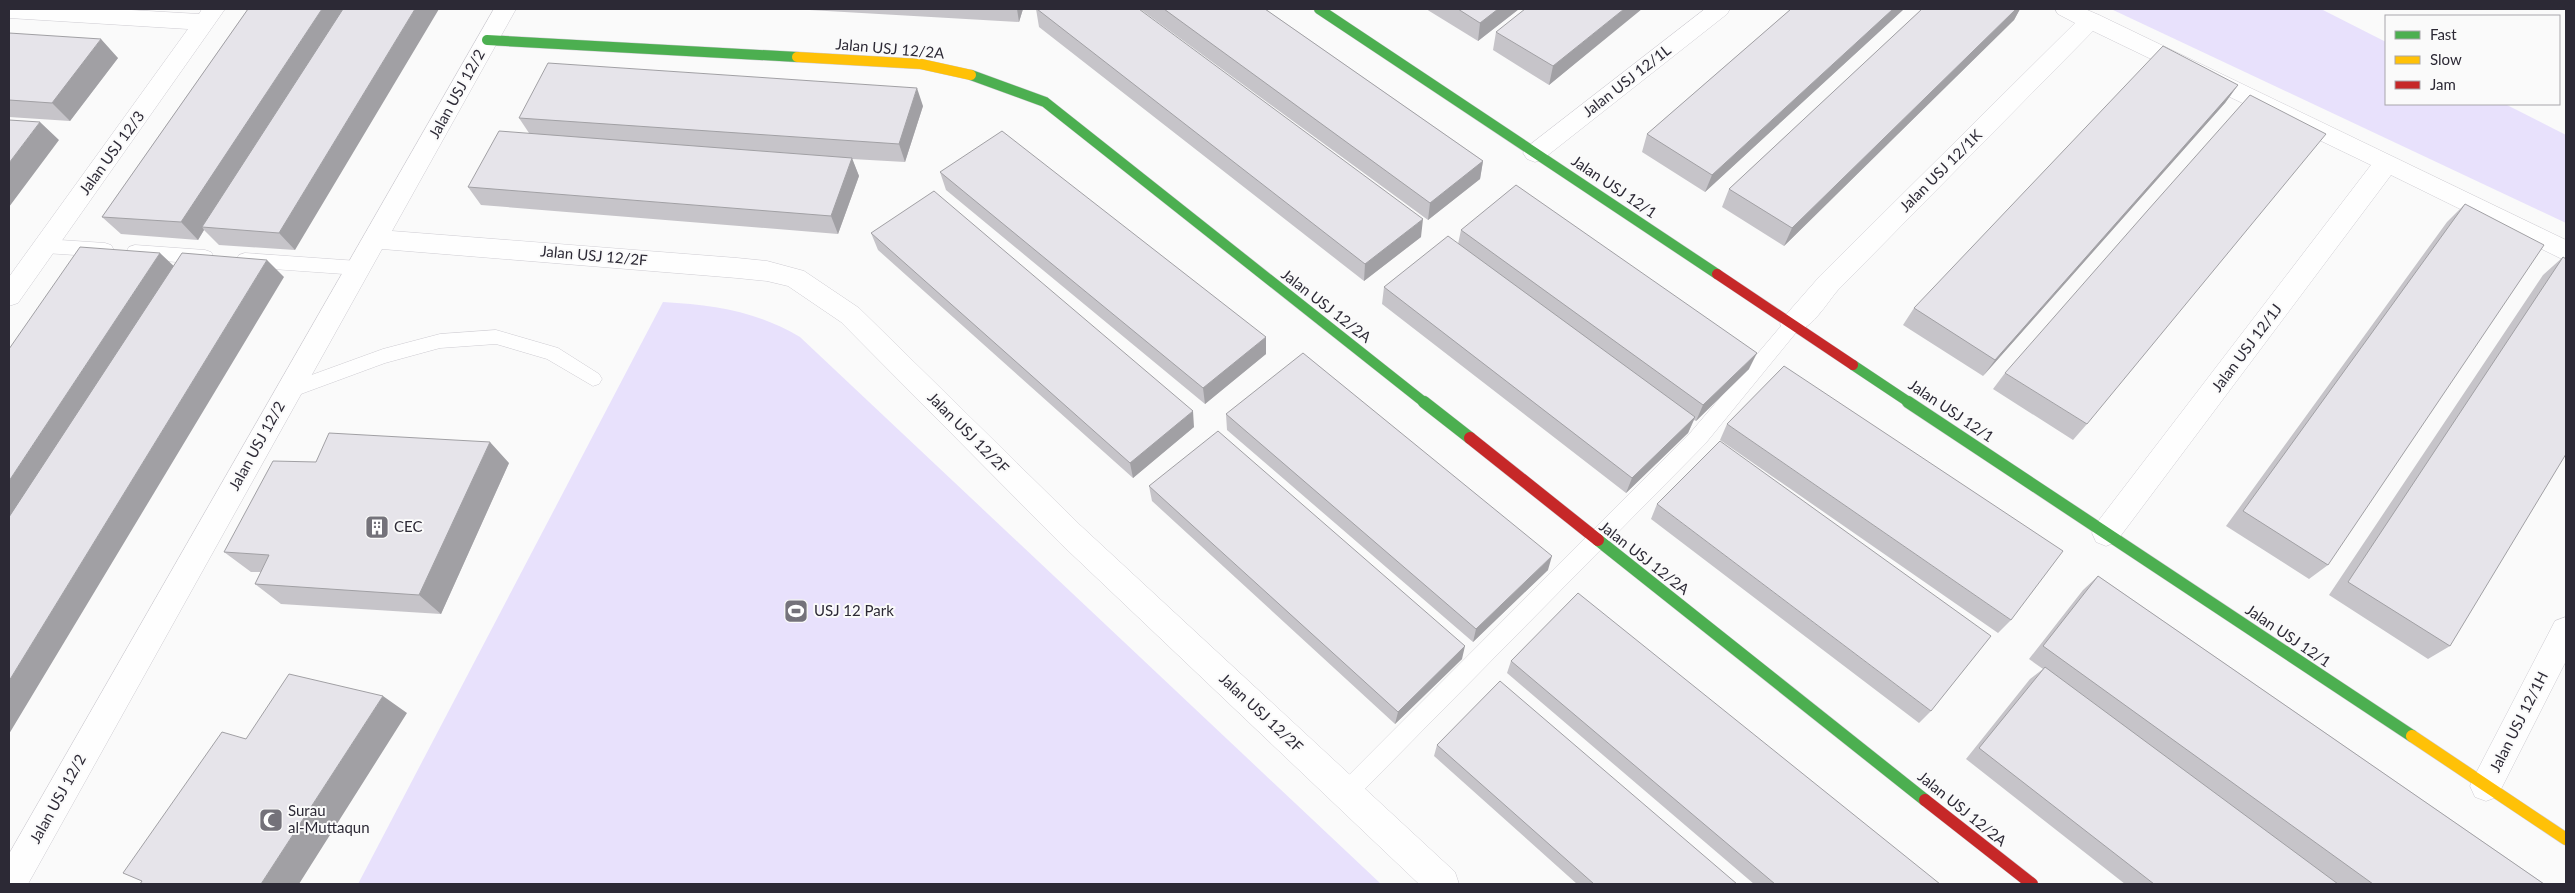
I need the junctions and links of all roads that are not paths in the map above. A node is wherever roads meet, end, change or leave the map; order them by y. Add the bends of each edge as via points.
1 (505, 9) edge
2 (1719, 9) edge
3 (2066, 9) edge
4 (9, 10) edge
5 (1330, 11) edge
6 (210, 15) edge
7 (2091, 20) junction
8 (487, 40) junction
9 (1535, 153) junction
10 (2387, 162) junction
11 (375, 239) junction
12 (2566, 251) edge
13 (29, 257) edge
14 (358, 268) junction
15 (9, 296) edge
16 (1793, 324) junction
17 (593, 379) dead end
18 (290, 390) junction
19 (2106, 533) junction
20 (1597, 540) junction
21 (2566, 631) edge
22 (2486, 786) junction
23 (1346, 793) junction
24 (2566, 839) edge
25 (10, 884) edge
26 (1443, 884) edge
27 (2032, 884) edge

1 - 8 street, Jalan USJ 12/2
2 - 9 street, Jalan USJ 12/1L
3 - 7 street
4 - 6 street
5 - 9 street, Jalan USJ 12/1
6 - 13 street, Jalan USJ 12/3
7 - 10 street
7 - 16 street, Jalan USJ 12/1K via 1829,283
8 - 11 street, Jalan USJ 12/2
8 - 20 street, Jalan USJ 12/2A via 921,64 979,76 1016,88 1045,102
9 - 16 street, Jalan USJ 12/1
10 - 12 street
10 - 19 street, Jalan USJ 12/1J
11 - 14 street, Jalan USJ 12/2
11 - 23 street, Jalan USJ 12/2F via 737,268 794,278 850,315 1070,534
13 - 14 lane via 226,259
13 - 15 street, Jalan USJ 12/3
14 - 18 street, Jalan USJ 12/2
16 - 19 street, Jalan USJ 12/1
16 - 20 lane via 1698,438
17 - 18 lane via 552,353 496,337 440,341 383,356
18 - 25 street, Jalan USJ 12/2
19 - 22 street, Jalan USJ 12/1
20 - 23 lane
20 - 27 street, Jalan USJ 12/2A
21 - 22 street, Jalan USJ 12/1H
22 - 24 street, Jalan USJ 12/1
23 - 26 street, Jalan USJ 12/2F

